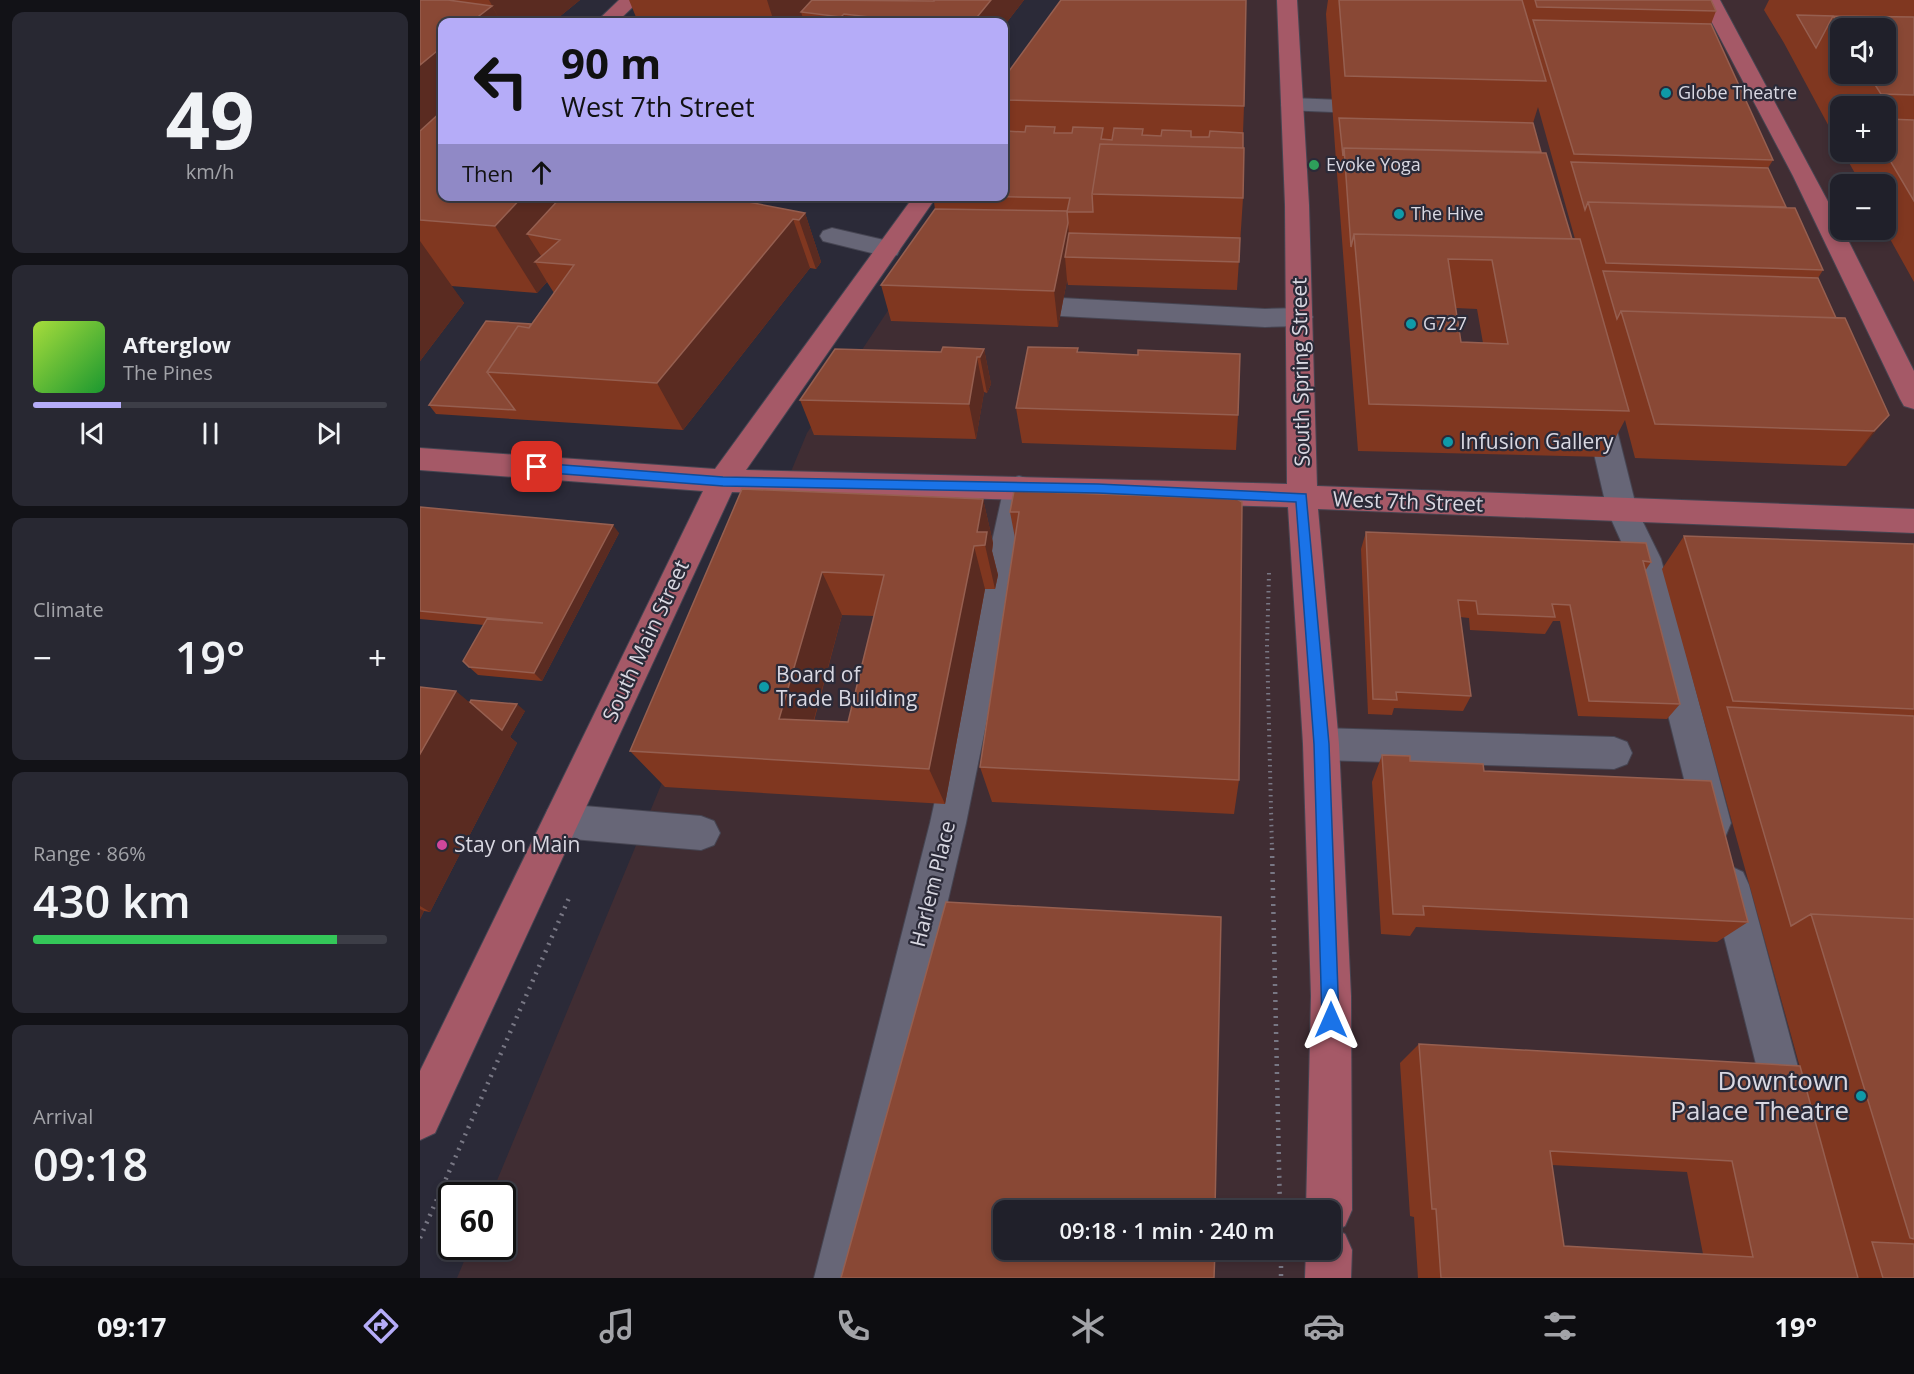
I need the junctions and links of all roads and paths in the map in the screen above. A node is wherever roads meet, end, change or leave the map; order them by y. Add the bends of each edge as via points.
1 (630, 0) edge
2 (1287, 0) edge
3 (1710, 0) edge
4 (610, 18) edge
5 (1292, 105) junction
6 (1333, 105) dead end
7 (923, 201) edge
8 (832, 236) dead end
9 (894, 254) junction
10 (1061, 307) dead end
11 (1300, 317) junction
12 (1590, 377) edge
13 (1914, 399) edge
14 (420, 459) edge
15 (723, 481) junction
16 (1019, 487) junction
17 (1302, 497) junction
18 (1622, 510) junction
19 (1914, 521) edge
20 (1269, 563) dead end
21 (1321, 744) junction
22 (1614, 753) dead end
23 (561, 821) junction
24 (701, 833) dead end
25 (420, 1118) edge
26 (1794, 1132) edge
27 (1280, 1200) edge
28 (1329, 1200) edge
29 (1281, 1260) edge
30 (1329, 1260) edge
31 (837, 1278) edge
32 (1281, 1278) edge
33 (1328, 1278) edge

1 - 4 main road
2 - 5 main road, South Spring Street
3 - 13 main road via 1805,176
5 - 6 lane
5 - 11 main road, South Spring Street
7 - 9 main road, South Main Street
8 - 9 lane
9 - 15 main road, South Main Street
10 - 11 lane
11 - 17 main road, South Spring Street
12 - 18 lane
14 - 15 main road, West 7th Street
15 - 16 main road, West 7th Street
15 - 23 main road, South Main Street
16 - 17 main road, West 7th Street
16 - 31 lane, Harlem Place via 948,823
17 - 18 main road, West 7th Street
17 - 21 main road, South Spring Street
18 - 19 main road, West 7th Street
18 - 26 lane via 1645,559
20 - 27 path via 1267,645
21 - 22 lane
21 - 28 main road, South Spring Street via 1331,996
23 - 24 lane
23 - 25 main road, South Main Street
29 - 32 path
30 - 33 main road

